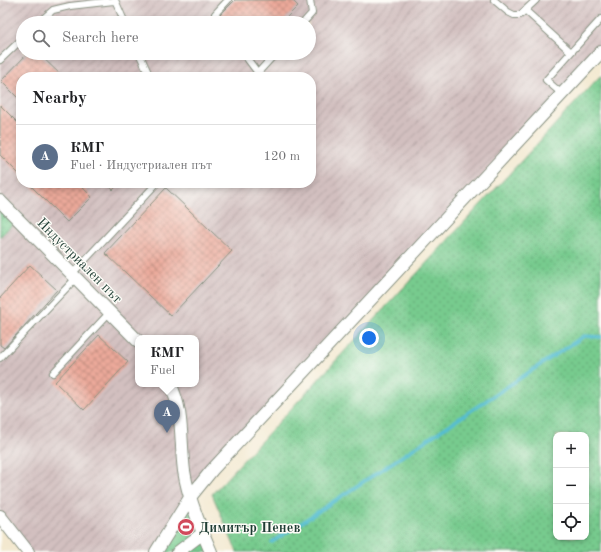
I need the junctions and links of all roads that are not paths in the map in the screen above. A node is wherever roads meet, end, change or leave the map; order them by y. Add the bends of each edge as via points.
1 (115, 0) edge
2 (228, 0) edge
3 (310, 0) edge
4 (494, 0) edge
5 (536, 0) edge
6 (526, 11) junction
7 (46, 16) edge
8 (122, 16) edge
9 (216, 16) edge
10 (309, 16) edge
11 (601, 19) edge
12 (16, 45) edge
13 (571, 52) junction
14 (601, 52) edge
15 (0, 60) edge
16 (142, 60) edge
17 (248, 60) edge
18 (270, 60) edge
19 (148, 72) edge
20 (254, 72) edge
21 (259, 72) edge
22 (562, 94) junction
23 (152, 188) edge
24 (0, 201) edge
25 (74, 276) junction
26 (110, 312) junction
27 (135, 338) edge
28 (0, 358) edge
29 (53, 373) dead end
30 (172, 387) edge
31 (191, 496) junction
32 (0, 516) edge
33 (203, 533) junction
34 (28, 552) edge
35 (156, 552) edge
36 (178, 552) edge
37 (211, 552) edge

1 - 7 lane via 70,6 53,10
1 - 8 lane
2 - 9 lane via 215,14
3 - 10 lane via 312,13
4 - 6 lane via 514,16
5 - 6 lane
6 - 13 lane
11 - 13 lane
12 - 15 lane
13 - 22 lane via 546,80
14 - 22 street
16 - 19 lane
17 - 20 lane
18 - 21 lane
22 - 31 street via 212,470
23 - 25 lane
24 - 25 street, Индустриален път
25 - 26 street, Индустриален път
25 - 28 lane
26 - 27 street, Индустриален път
26 - 29 lane
30 - 31 street via 181,417 184,471
31 - 33 street
31 - 35 street
32 - 34 street
33 - 36 street
33 - 37 street

